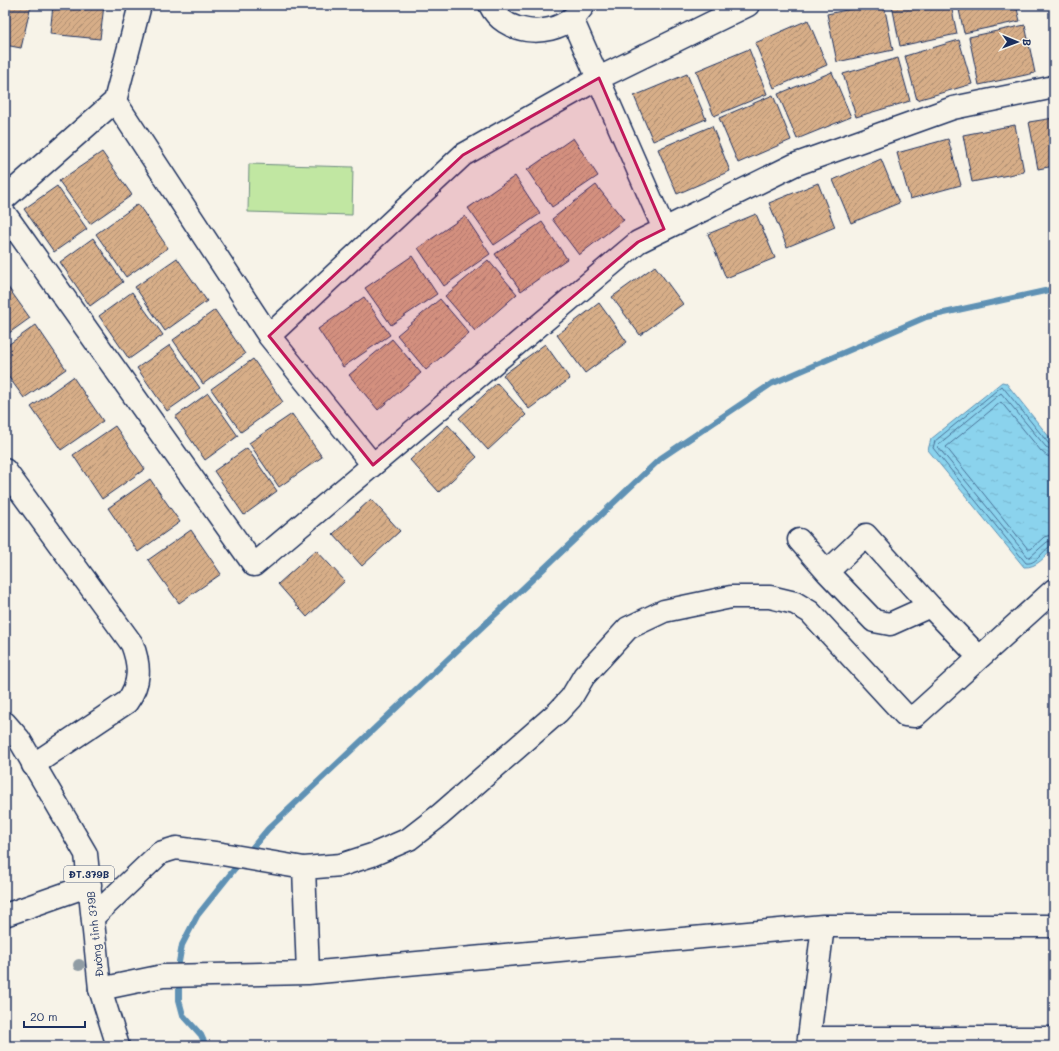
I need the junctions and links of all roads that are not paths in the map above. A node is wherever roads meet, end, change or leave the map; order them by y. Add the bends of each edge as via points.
1 (140, 5) edge
2 (490, 5) edge
3 (748, 5) edge
4 (578, 12) edge
5 (599, 78) junction
6 (1054, 87) edge
7 (115, 101) junction
8 (5, 198) edge
9 (5, 214) edge
10 (664, 229) junction
11 (270, 336) junction
12 (374, 465) junction
13 (5, 470) edge
14 (799, 540) dead end
15 (827, 572) junction
16 (1054, 590) edge
17 (930, 606) junction
18 (979, 657) junction
19 (5, 723) edge
20 (33, 765) junction
21 (297, 868) junction
22 (90, 885) junction
23 (5, 915) edge
24 (93, 917) junction
25 (823, 926) junction
26 (1054, 926) edge
27 (308, 973) junction
28 (100, 989) junction
29 (1054, 1038) edge
30 (808, 1042) edge
31 (118, 1046) edge

1 - 7 street
2 - 4 street via 505,21 521,29 538,32 556,28
3 - 5 street
4 - 5 street
5 - 10 street
5 - 11 street via 463,155
6 - 10 street via 953,108 808,160
7 - 8 street
7 - 11 street
9 - 12 street via 254,565
10 - 12 street via 638,242
11 - 12 street
13 - 20 street via 132,644 137,658 138,676 134,692 127,702
14 - 15 street
15 - 17 street via 874,621 890,624
15 - 17 street via 866,535
16 - 18 street
17 - 18 street
18 - 21 street via 915,716 904,715 810,612 795,603 770,597 731,597 664,611 628,628 584,676 571,698 558,712 409,839 340,865
19 - 20 street, Đường tỉnh 379B / ĐT.379B via 19,740
20 - 22 street, Đường tỉnh 379B / ĐT.379B via 86,854
21 - 24 street via 176,848 160,853
21 - 27 street
22 - 23 street
22 - 24 street, Đường tỉnh 379B / ĐT.379B
24 - 28 street, Đường tỉnh 379B / ĐT.379B
25 - 26 street
25 - 27 street
25 - 30 street
27 - 28 street via 163,976
28 - 31 street, Đường tỉnh 379B / ĐT.379B
29 - 30 street

